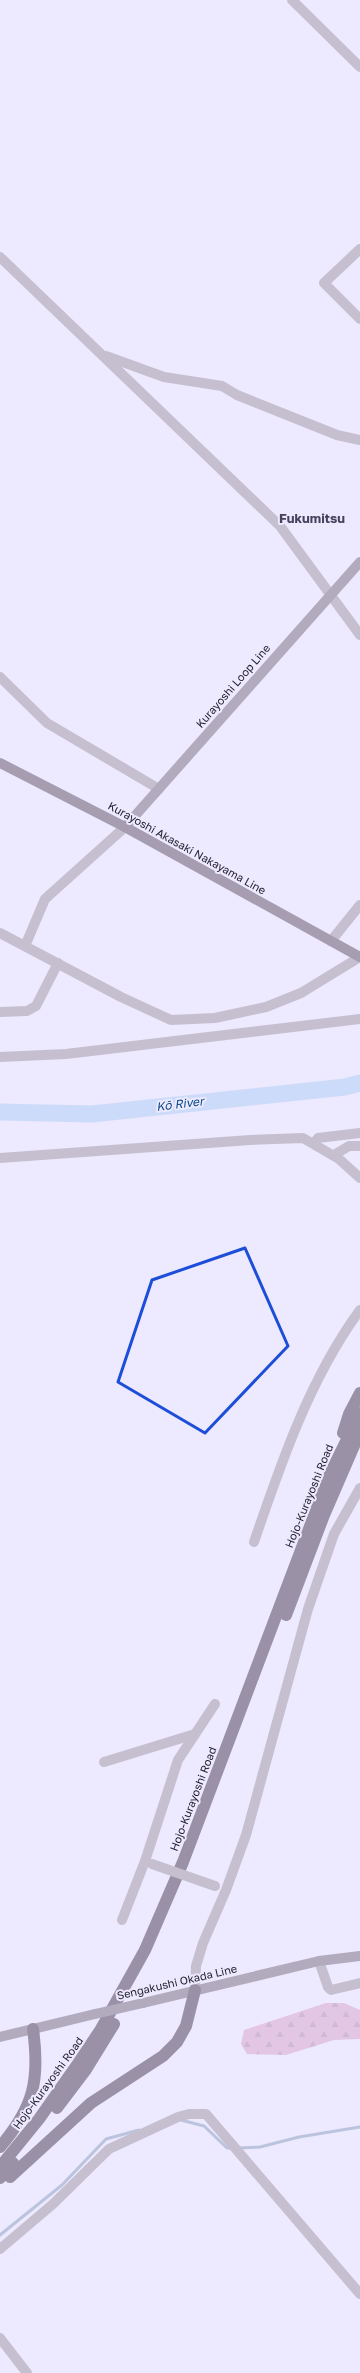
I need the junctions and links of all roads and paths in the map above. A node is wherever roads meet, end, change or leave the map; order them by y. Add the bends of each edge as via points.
1 (292, 0) edge
2 (360, 67) edge
3 (360, 249) edge
4 (0, 257) edge
5 (360, 319) edge
6 (102, 355) junction
7 (360, 440) edge
8 (360, 562) edge
9 (330, 594) junction
10 (360, 635) edge
11 (0, 677) edge
12 (0, 763) edge
13 (159, 789) junction
14 (125, 827) junction
15 (360, 905) edge
16 (0, 933) edge
17 (331, 941) junction
18 (25, 946) junction
19 (360, 957) edge
20 (58, 963) junction
21 (0, 1012) edge
22 (360, 1019) edge
23 (0, 1056) edge
24 (360, 1133) edge
25 (314, 1143) junction
26 (360, 1146) edge
27 (334, 1155) junction
28 (0, 1158) edge
29 (360, 1178) edge
30 (360, 1310) edge
31 (360, 1393) edge
32 (360, 1412) edge
33 (360, 1432) edge
34 (360, 1444) edge
35 (334, 1478) junction
36 (360, 1488) edge
37 (254, 1542) dead end
38 (215, 1704) dead end
39 (195, 1734) junction
40 (104, 1762) dead end
41 (149, 1862) junction
42 (226, 1890) junction
43 (122, 1920) dead end
44 (360, 1956) edge
45 (319, 1961) junction
46 (360, 1983) edge
47 (195, 1990) junction
48 (34, 2029) junction
49 (0, 2037) edge
50 (0, 2147) edge
51 (0, 2167) edge
52 (0, 2178) edge
53 (0, 2186) edge
54 (0, 2249) edge
55 (360, 2294) edge
56 (0, 2338) edge
57 (27, 2373) edge

1 - 2 street
3 - 5 street via 324,283
4 - 6 street
6 - 7 street via 164,377 222,386 237,395 337,435
6 - 9 street via 280,526
8 - 9 main road, Kurayoshi Loop Line
9 - 10 street
9 - 13 main road, Kurayoshi Loop Line
11 - 13 street via 47,723
12 - 14 main road, Kurayoshi Akasaki Nakayama Line
13 - 14 main road, Kurayoshi Loop Line
14 - 17 main road, Kurayoshi Akasaki Nakayama Line
14 - 18 street via 45,899
15 - 17 street
16 - 18 street
17 - 19 main road, Kurayoshi Akasaki Nakayama Line
18 - 20 street
19 - 20 street via 301,992 266,1007 198,1020 163,1018
20 - 21 street via 36,1006 27,1011
22 - 23 street via 66,1054
24 - 25 street via 318,1138
25 - 27 street
25 - 28 street via 303,1138 250,1140
26 - 27 street via 349,1146
27 - 29 street
30 - 37 street via 305,1408 281,1462
31 - 35 highway via 349,1414
32 - 35 highway, Hojo-Kurayoshi Road
33 - 35 highway, Hojo-Kurayoshi Road
34 - 35 highway
35 - 51 highway, Hojo-Kurayoshi Road via 183,1862 145,1950 77,2066
35 - 52 highway, Hojo-Kurayoshi Road via 190,1866 152,1954 85,2071
36 - 42 street via 334,1534 322,1567 308,1609 246,1835
38 - 39 street
39 - 40 street
39 - 41 street via 178,1760
41 - 42 street, bridge
41 - 43 street
42 - 47 street via 202,1943 196,1966
44 - 45 main road, Sengakushi Okada Line
45 - 46 street via 331,1990
45 - 47 main road, Sengakushi Okada Line
47 - 48 main road, Sengakushi Okada Line, bridge
47 - 53 highway via 186,2026 163,2056 91,2103
48 - 49 main road, Sengakushi Okada Line
48 - 50 highway via 37,2072 33,2091 18,2124
54 - 55 street via 53,2204 109,2149 178,2117 206,2114
56 - 57 street

